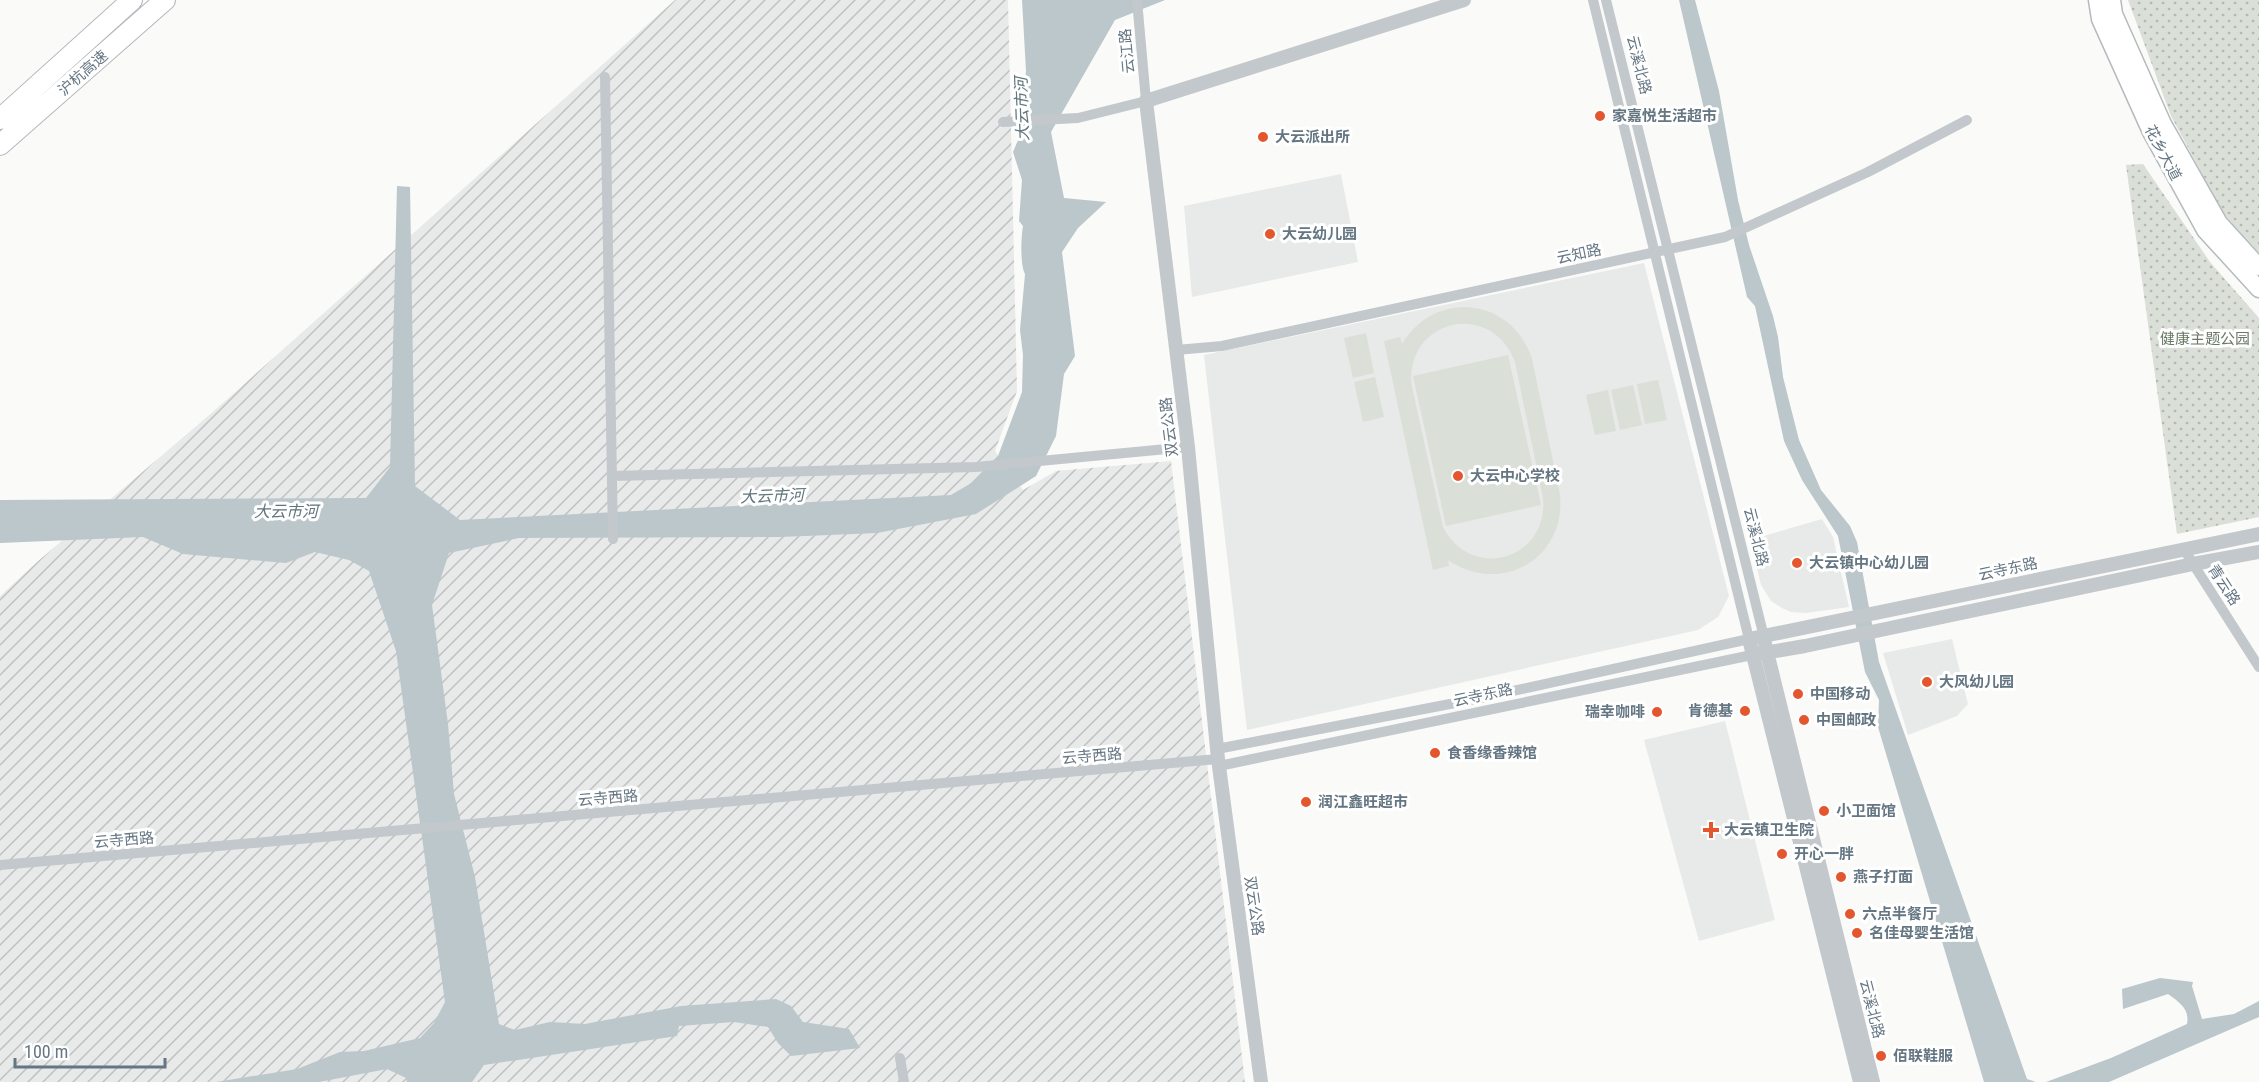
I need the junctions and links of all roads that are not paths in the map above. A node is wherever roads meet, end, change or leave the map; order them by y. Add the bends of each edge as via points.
1 (132, 0) edge
2 (165, 0) edge
3 (1137, 0) edge
4 (1464, 0) edge
5 (1593, 0) edge
6 (1606, 0) edge
7 (2097, 0) edge
8 (2112, 0) edge
9 (605, 77) dead end
10 (1146, 100) junction
11 (0, 119) edge
12 (1967, 120) dead end
13 (1003, 122) dead end
14 (0, 145) edge
15 (1668, 250) junction
16 (1655, 254) junction
17 (2259, 267) edge
18 (2259, 289) edge
19 (1176, 350) junction
20 (1188, 447) junction
21 (612, 476) junction
22 (2259, 534) edge
23 (613, 539) dead end
24 (2183, 548) junction
25 (2259, 552) edge
26 (2193, 564) junction
27 (1764, 637) junction
28 (1749, 639) junction
29 (1767, 652) junction
30 (1752, 655) junction
31 (2259, 668) edge
32 (1218, 758) junction
33 (0, 865) edge
34 (900, 1058) dead end
35 (904, 1082) edge
36 (1261, 1082) edge
37 (1860, 1082) edge
38 (1873, 1082) edge

1 - 11 highway, 沪杭高速
2 - 14 highway, 沪杭高速
3 - 10 street, 云江路
4 - 10 street
5 - 16 street, 云溪北路
6 - 15 street, 云溪北路
7 - 18 main road, 花乡大道 via 2100,19 2151,132 2205,230
8 - 17 main road, 花乡大道 via 2114,14 2163,123 2219,223
9 - 21 street
10 - 13 street via 1078,117
10 - 19 street, 双云公路
12 - 15 street, 云知路 via 1752,226 1725,237
15 - 16 street, 云知路
15 - 27 street, 云溪北路
16 - 19 street, 云知路 via 1222,346
16 - 28 street, 云溪北路
19 - 20 street, 双云公路
20 - 21 street via 976,467
20 - 32 street, 双云公路
21 - 23 street
22 - 24 street, 云寺东路
24 - 26 street, 青云路
24 - 27 street, 云寺东路
25 - 26 street
26 - 29 street
26 - 31 street, 青云路
27 - 28 street, 云寺东路
27 - 29 street, 云溪北路
28 - 30 street, 云溪北路
28 - 32 street, 云寺东路
29 - 30 street
29 - 38 street, 云溪北路
30 - 32 street, 云寺东路
30 - 37 street, 云溪北路
32 - 33 street, 云寺西路
32 - 36 street, 双云公路
34 - 35 street

